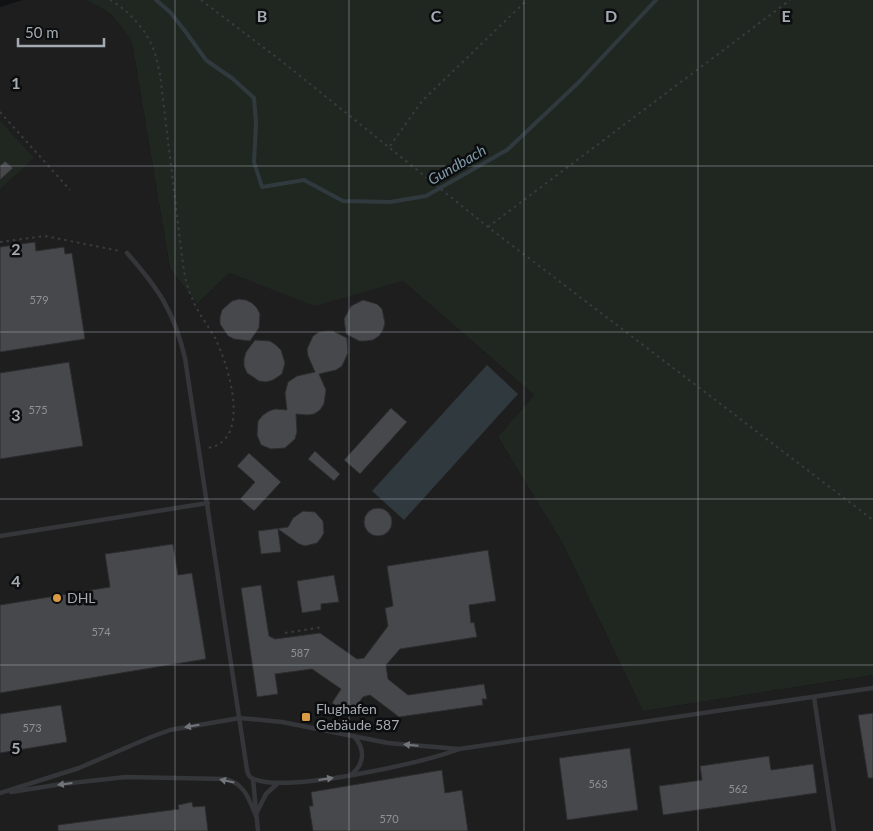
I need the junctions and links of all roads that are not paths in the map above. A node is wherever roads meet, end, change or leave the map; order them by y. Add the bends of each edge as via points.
1 (127, 253) road end
2 (208, 503) junction
3 (0, 536) edge
4 (873, 688) edge
5 (814, 697) junction
6 (240, 718) junction
7 (354, 736) junction
8 (460, 749) junction
9 (351, 775) junction
10 (254, 779) junction
11 (278, 783) junction
12 (0, 793) edge
13 (256, 816) junction
14 (258, 831) edge
15 (834, 831) edge

1 - 2 lane via 163,297 179,333
2 - 3 lane
2 - 6 lane
4 - 5 lane
5 - 8 lane
5 - 15 lane
6 - 7 lane via 282,722
6 - 10 lane via 248,775
6 -> 12 lane via 170,730 79,768
8 -> 7 lane
7 - 9 lane via 361,744 363,755 360,765
8 - 9 lane
11 -> 9 lane
10 - 11 lane
10 - 13 lane
11 - 13 lane via 262,799
13 -> 12 lane via 241,787 224,779 126,777
13 - 14 lane

